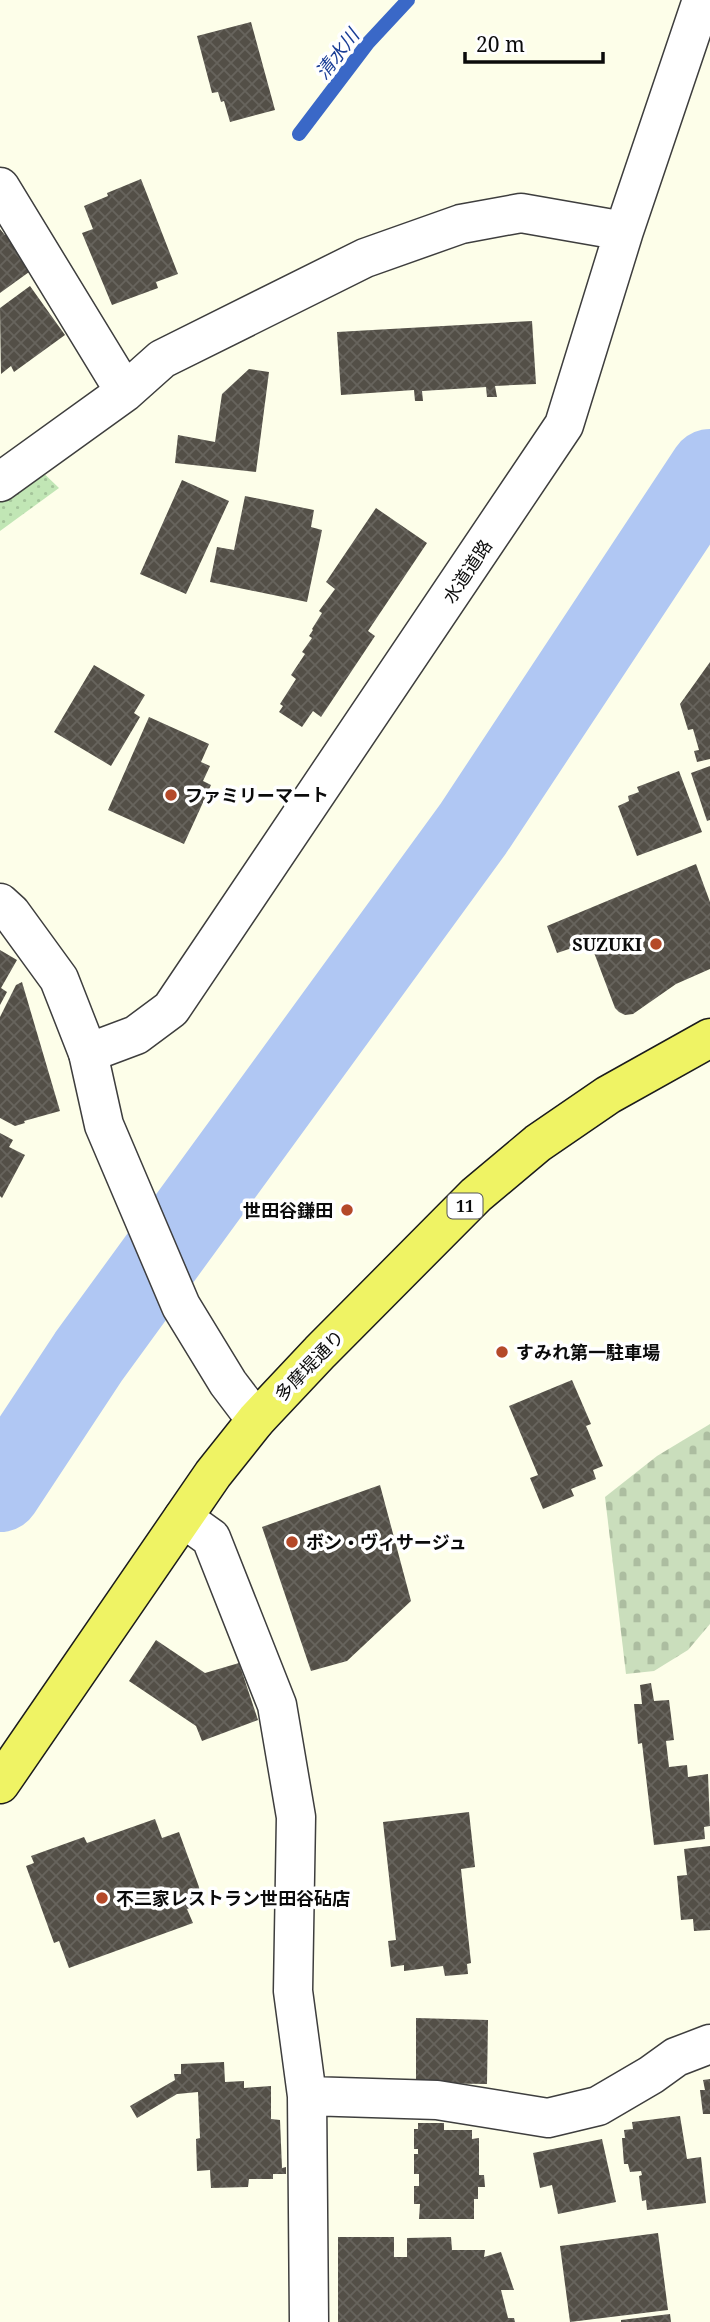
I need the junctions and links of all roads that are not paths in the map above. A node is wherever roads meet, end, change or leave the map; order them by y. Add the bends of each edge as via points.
1 (702, 0) edge
2 (0, 187) edge
3 (624, 231) junction
4 (125, 392) junction
5 (0, 482) edge
6 (0, 903) edge
7 (710, 1038) edge
8 (89, 1053) junction
9 (256, 1420) junction
10 (183, 1518) junction
11 (0, 1784) edge
12 (710, 2043) edge
13 (307, 2096) junction
14 (309, 2322) edge

1 - 3 street, 水道道路
2 - 4 street
3 - 4 street via 522,213 461,224 365,258 310,284 162,359
3 - 8 street, 水道道路 via 564,425 171,1009 136,1035
4 - 5 street
6 - 8 street via 59,979
7 - 9 main road, 多摩堤通り / 11 via 608,1095 527,1151 476,1195
8 - 9 street via 104,1125 181,1306
9 - 10 main road, 多摩堤通り / 11
10 - 11 main road, 多摩堤通り / 11
10 - 13 street via 211,1538 277,1704 296,1817 293,1991
12 - 13 street via 676,2057 598,2106 548,2118 437,2100
13 - 14 street

